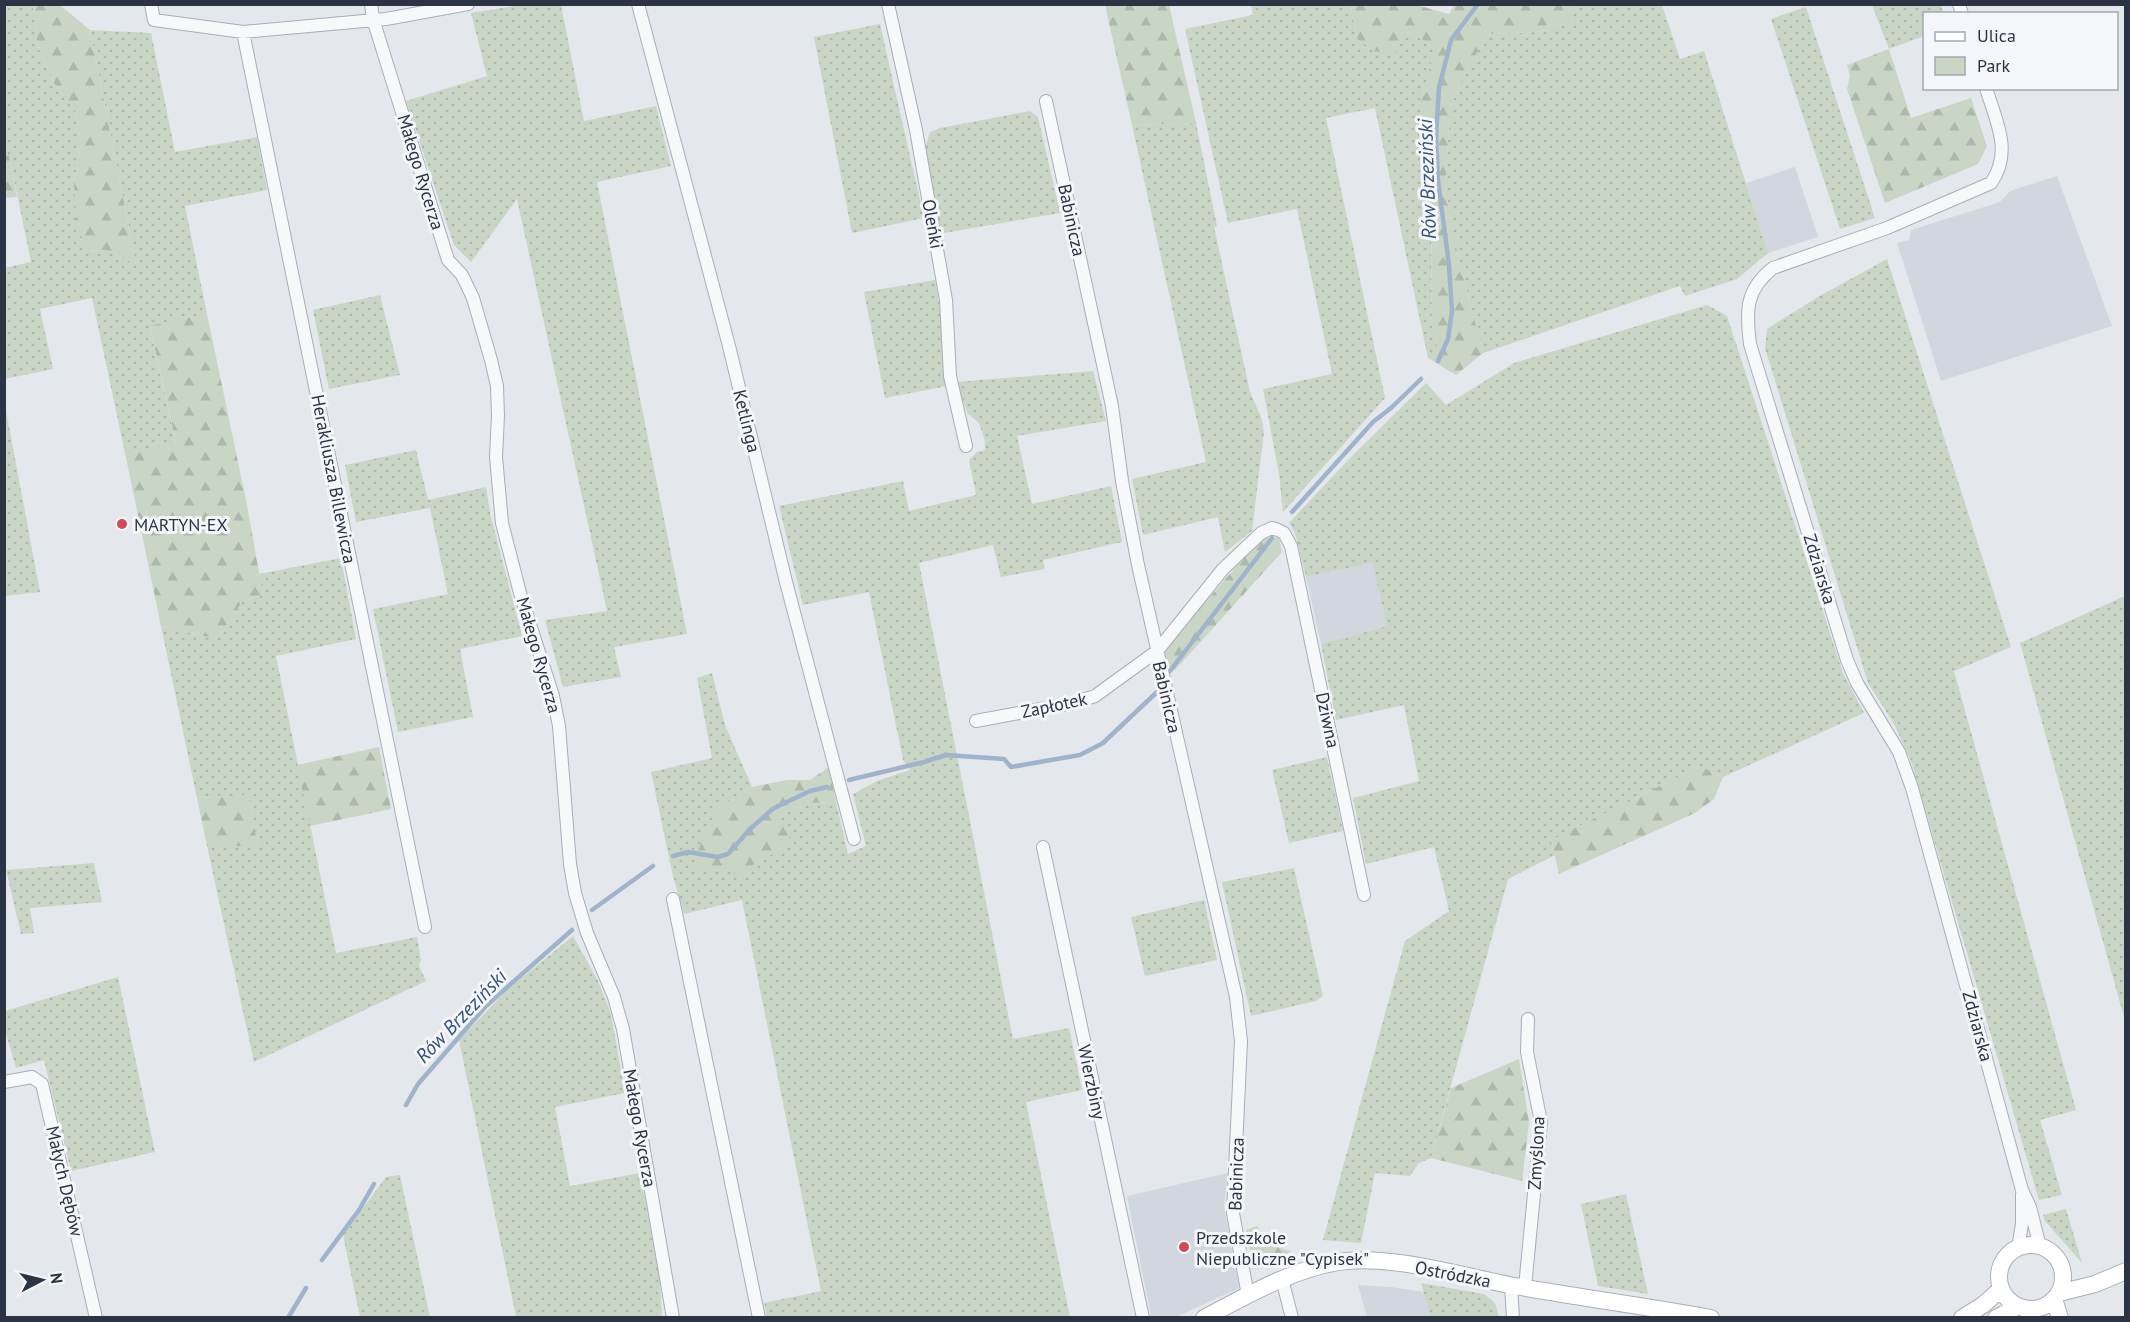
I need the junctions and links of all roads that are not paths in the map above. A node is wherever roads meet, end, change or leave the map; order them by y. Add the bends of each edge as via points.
1 (151, 4) edge
2 (371, 4) edge
3 (468, 4) edge
4 (638, 4) edge
5 (888, 4) edge
6 (373, 19) junction
7 (243, 32) junction
8 (1987, 90) edge
9 (1046, 101) dead end
10 (966, 446) dead end
11 (1291, 546) joint
12 (1157, 651) junction
13 (976, 721) dead end
14 (854, 839) dead end
15 (1042, 847) dead end
16 (1364, 895) dead end
17 (673, 899) dead end
18 (425, 927) dead end
19 (1528, 1019) dead end
20 (4, 1082) edge
21 (2022, 1190) junction
22 (2040, 1247) junction
23 (2018, 1248) junction
24 (2062, 1270) junction
25 (2119, 1274) edge
26 (1282, 1280) junction
27 (1518, 1286) junction
28 (2001, 1289) junction
29 (1248, 1296) junction
30 (2056, 1296) junction
31 (2017, 1306) junction
32 (2040, 1313) edge
33 (96, 1317) edge
34 (674, 1317) edge
35 (759, 1317) edge
36 (1143, 1317) edge
37 (1204, 1317) edge
38 (1292, 1317) edge
39 (1513, 1317) edge
40 (1711, 1317) edge
41 (1962, 1317) edge
42 (1996, 1317) edge
43 (2060, 1317) edge

1 - 7 street via 154,20
2 - 6 street, Małego Rycerza
3 - 6 street
4 - 14 street, Ketlinga
5 - 10 street, Oleńki via 918,141 946,300 950,376
6 - 7 street
6 - 34 street, Małego Rycerza via 448,260 462,275 473,298 492,360 497,386 496,457 502,523 553,696 574,892 623,1029
7 - 18 street, Herakliusza Billewicza
8 - 21 street, Zdziarska via 2003,155 1991,183 1887,228 1773,268 1750,296 1748,314 1750,344 1847,660 1899,752 1912,788
9 - 12 street, Babinicza via 1112,406 1122,481
11 - 12 street, Zapłotek via 1284,533 1266,530 1223,569
11 - 16 street, Dziwna
12 - 13 street, Zapłotek via 1095,696
12 - 29 street, Babinicza via 1236,997 1241,1041 1233,1213
15 - 36 street, Wierzbiny
17 - 35 street
19 - 27 street, Zmyślona via 1527,1052 1541,1122
20 - 33 street, Małych Dębów via 32,1077 42,1084
21 - 22 street, Zdziarska
21 - 23 street, Zdziarska
22 - 23 street
22 - 24 street via 2052,1253
23 - 28 street via 2000,1268
24 - 25 street via 2083,1276
24 - 30 street
25 - 30 street
26 - 27 street, Ostródzka via 1339,1262 1365,1261 1391,1262
26 - 29 street, Ostródzka
26 - 38 street
27 - 39 street, Zmyślona
27 - 40 street, Ostródzka
28 - 31 street
28 - 41 street
29 - 37 street, Ostródzka
30 - 32 street
30 - 43 street
31 - 32 street
31 - 42 street

